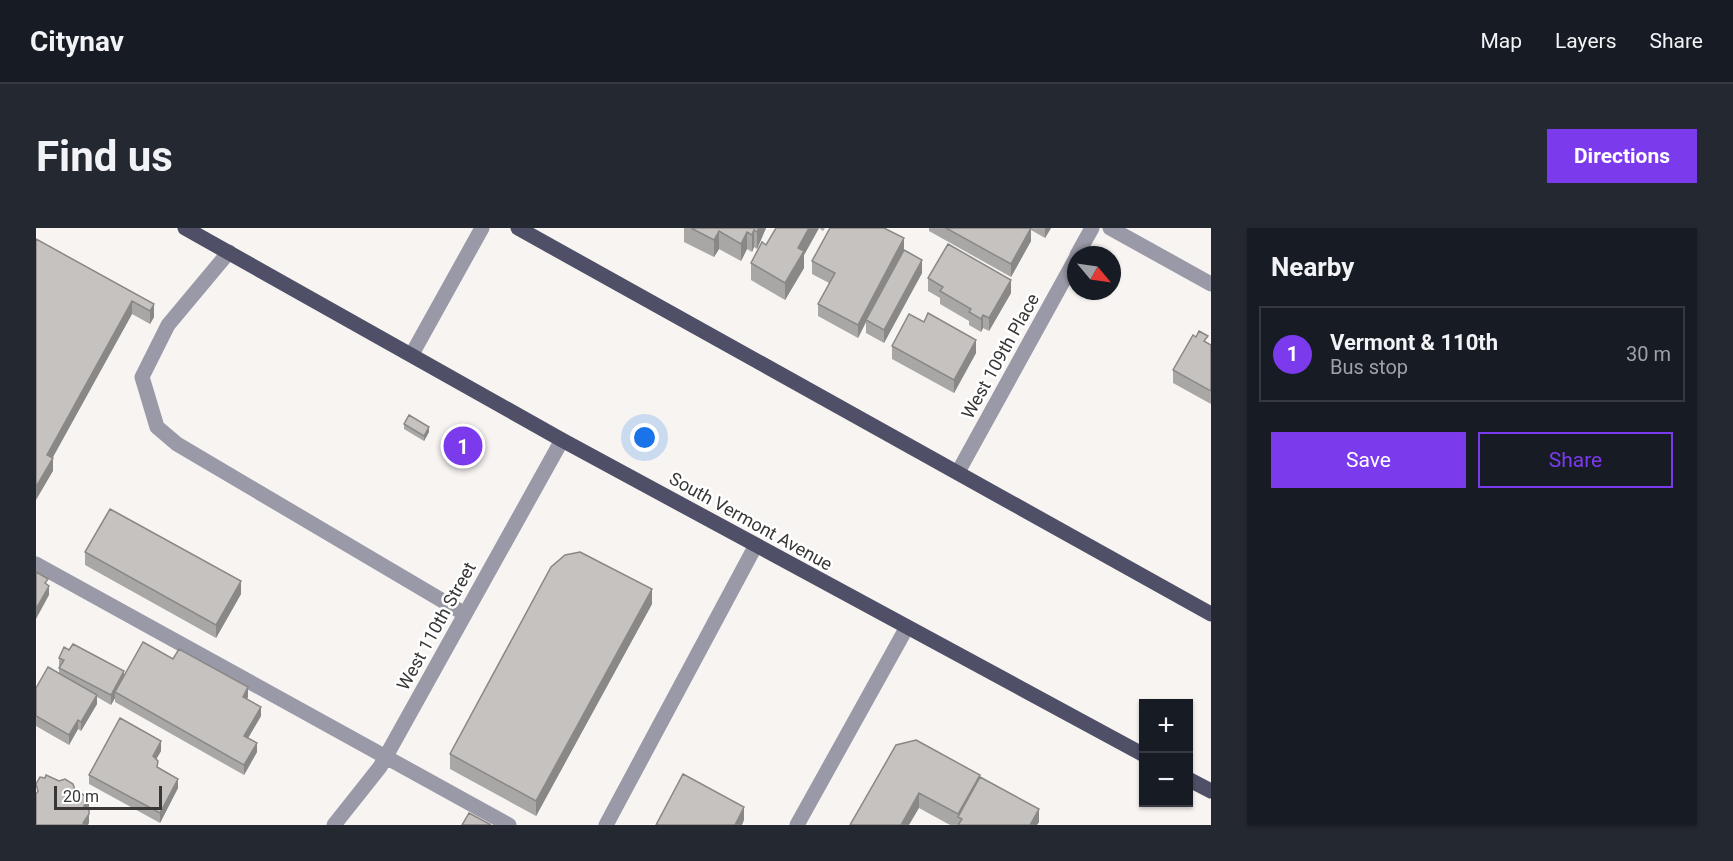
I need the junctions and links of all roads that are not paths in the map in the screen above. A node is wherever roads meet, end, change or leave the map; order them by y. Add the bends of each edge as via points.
1 (185, 228) edge
2 (482, 228) edge
3 (518, 228) edge
4 (1092, 228) edge
5 (1110, 228) edge
6 (1082, 246) edge
7 (229, 252) junction
8 (1067, 274) edge
9 (1211, 284) edge
10 (412, 354) junction
11 (562, 440) junction
12 (958, 472) junction
13 (756, 545) junction
14 (36, 564) edge
15 (465, 614) junction
16 (1211, 614) edge
17 (907, 627) junction
18 (1139, 753) edge
19 (385, 757) junction
20 (1193, 782) edge
21 (1211, 791) edge
22 (334, 825) edge
23 (509, 825) edge
24 (606, 825) edge
25 (797, 825) edge

1 - 7 main road, South Vermont Avenue
2 - 10 street
3 - 12 main road
4 - 6 street, West 109th Place
5 - 9 street
7 - 10 main road, South Vermont Avenue
7 - 15 street via 168,325 142,377 157,427 177,444
8 - 12 street, West 109th Place
10 - 11 main road, South Vermont Avenue
11 - 13 main road, South Vermont Avenue
11 - 15 street, West 110th Street
12 - 16 main road
13 - 17 main road, South Vermont Avenue
13 - 24 street
14 - 19 street
15 - 19 street, West 110th Street
17 - 18 main road, South Vermont Avenue
17 - 25 street
19 - 22 street, West 110th Street
19 - 23 street
20 - 21 main road

